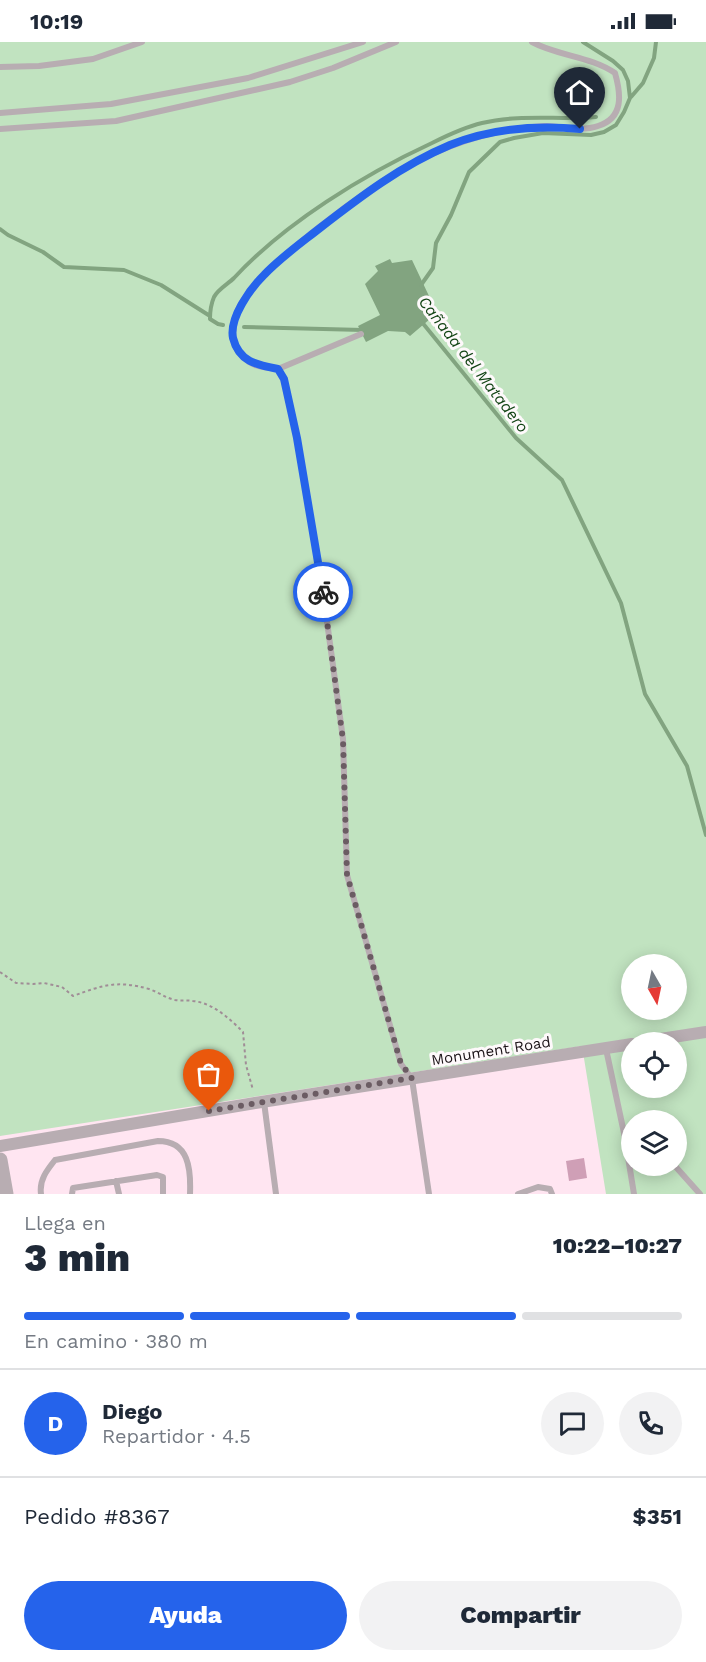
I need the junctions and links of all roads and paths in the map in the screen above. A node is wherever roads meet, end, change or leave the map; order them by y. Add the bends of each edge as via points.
1 (142, 42) edge
2 (363, 42) edge
3 (396, 42) edge
4 (532, 42) edge
5 (0, 68) edge
6 (0, 113) edge
7 (0, 129) edge
8 (361, 334) dead end
9 (278, 369) junction
10 (0, 972) edge
11 (706, 1032) edge
12 (687, 1035) edge
13 (621, 1046) edge
14 (606, 1048) junction
15 (412, 1078) junction
16 (260, 1102) junction
17 (622, 1110) edge
18 (0, 1146) edge
19 (0, 1160) edge
20 (632, 1176) edge
21 (684, 1176) edge
22 (116, 1181) junction
23 (6, 1194) edge
24 (41, 1194) edge
25 (72, 1194) edge
26 (119, 1194) edge
27 (163, 1194) edge
28 (190, 1194) edge
29 (276, 1194) edge
30 (429, 1194) edge
31 (518, 1194) edge
32 (552, 1194) edge
33 (634, 1194) edge
34 (700, 1194) edge

1 - 5 lane via 93,59
2 - 6 lane via 248,78 111,104
3 - 7 lane via 291,82 138,117
4 - 9 lane via 602,64 615,73 620,102 614,116 599,126 500,130 451,145 414,162 358,198 263,275 237,310 232,332 236,349 254,365
8 - 9 lane
9 - 15 lane via 284,379 297,438 322,585 343,740 347,875 401,1064
10 - 16 path via 16,983 62,987 73,996 118,983 212,1007 243,1032 246,1065
11 - 12 street
13 - 14 street, Monument Road
14 - 15 street, Monument Road
14 - 17 lane
15 - 16 street, Monument Road
15 - 30 lane
16 - 18 street, Monument Road
16 - 29 lane
19 - 23 street
20 - 33 lane
21 - 34 lane
22 - 25 lane via 73,1188
22 - 26 lane
22 - 27 lane via 157,1175 163,1177
24 - 28 lane via 44,1174 55,1160 171,1141 180,1148 191,1171
31 - 32 lane via 543,1187

